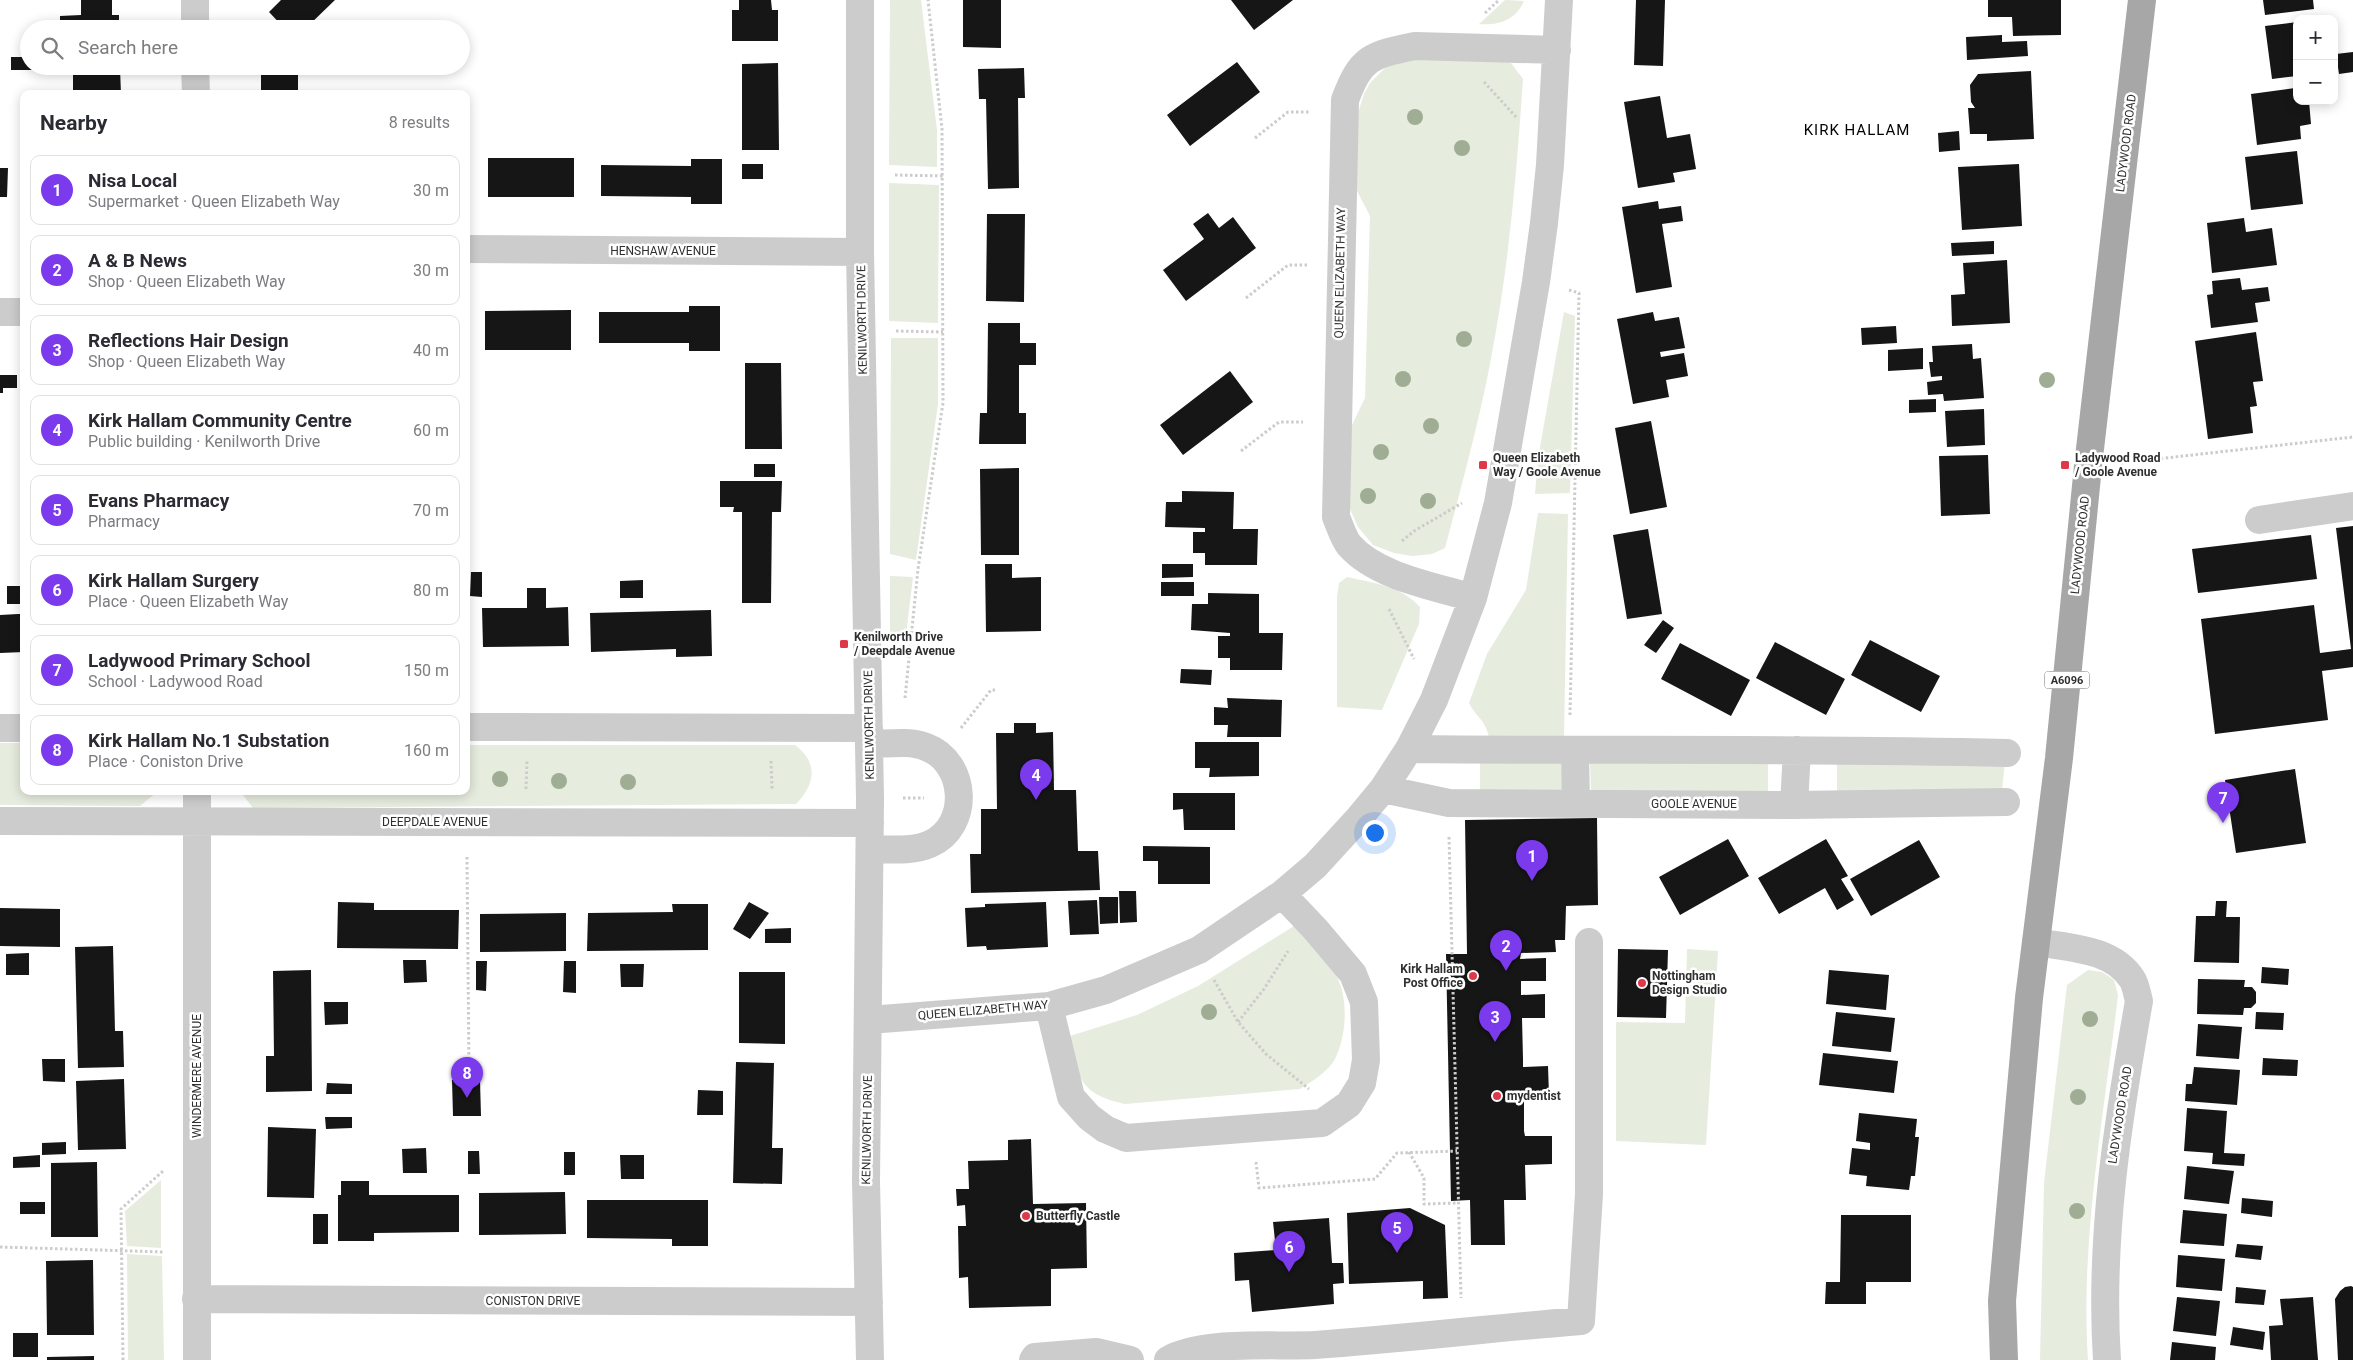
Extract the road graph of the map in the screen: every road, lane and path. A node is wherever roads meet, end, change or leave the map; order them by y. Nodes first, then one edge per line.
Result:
1 (195, 0) edge
2 (860, 0) edge
3 (928, 0) edge
4 (1559, 0) edge
5 (2142, 0) edge
6 (195, 20) edge
7 (1557, 50) junction
8 (195, 75) edge
9 (196, 90) edge
10 (1343, 112) junction
11 (1255, 138) dead end
12 (896, 175) dead end
13 (944, 176) junction
14 (470, 249) edge
15 (860, 252) junction
16 (1340, 265) junction
17 (1536, 282) junction
18 (1246, 298) dead end
19 (0, 312) edge
20 (20, 312) edge
21 (899, 331) dead end
22 (943, 332) junction
23 (1338, 422) junction
24 (2353, 437) edge
25 (1241, 451) dead end
26 (2088, 466) junction
27 (2353, 506) edge
28 (2258, 520) dead end
29 (1473, 598) junction
30 (997, 690) dead end
31 (470, 727) edge
32 (528, 727) junction
33 (0, 728) edge
34 (20, 728) edge
35 (771, 728) junction
36 (869, 736) junction
37 (902, 744) junction
38 (1409, 749) junction
39 (1797, 750) junction
40 (1572, 751) junction
41 (2007, 753) dead end
42 (942, 756) junction
43 (1383, 789) junction
44 (197, 795) edge
45 (2006, 802) dead end
46 (1449, 803) junction
47 (1576, 803) junction
48 (1794, 805) junction
49 (0, 821) edge
50 (197, 821) junction
51 (467, 822) junction
52 (525, 822) junction
53 (772, 823) junction
54 (870, 836) junction
55 (1282, 894) junction
56 (1304, 918) junction
57 (1589, 942) dead end
58 (2036, 942) junction
59 (1199, 950) junction
60 (1049, 1006) junction
61 (869, 1020) junction
62 (1238, 1022) junction
63 (469, 1071) dead end
64 (1338, 1112) junction
65 (1252, 1129) junction
66 (1457, 1151) junction
67 (1409, 1152) junction
68 (196, 1169) junction
69 (1458, 1203) junction
70 (0, 1247) edge
71 (122, 1250) junction
72 (197, 1253) junction
73 (1461, 1295) dead end
74 (196, 1299) junction
75 (869, 1302) junction
76 (123, 1360) edge
77 (197, 1360) edge
78 (870, 1360) edge
79 (1033, 1360) edge
80 (1130, 1360) edge
81 (1168, 1360) edge
82 (2004, 1360) edge
83 (2107, 1360) edge

1 - 6 street
2 - 15 street, KENILWORTH DRIVE
3 - 13 path
4 - 7 street, QUEEN ELIZABETH WAY
5 - 26 main road, LADYWOOD ROAD / A6096
7 - 10 street, QUEEN ELIZABETH WAY
7 - 17 street, QUEEN ELIZABETH WAY
8 - 9 street
10 - 11 path
10 - 16 street, QUEEN ELIZABETH WAY
12 - 13 path
13 - 22 path
14 - 15 street, HENSHAW AVENUE
15 - 36 street, KENILWORTH DRIVE
16 - 18 path
16 - 23 street, QUEEN ELIZABETH WAY
17 - 29 street, QUEEN ELIZABETH WAY
17 - 40 path
19 - 20 street
21 - 22 path
22 - 37 path
23 - 25 path
23 - 29 street, QUEEN ELIZABETH WAY
24 - 26 path
26 - 58 main road, LADYWOOD ROAD / A6096
27 - 28 street
29 - 38 street, QUEEN ELIZABETH WAY
30 - 42 path
31 - 32 street
32 - 35 street
32 - 52 path
33 - 34 street
35 - 36 street
35 - 53 path
36 - 37 street
36 - 54 street, KENILWORTH DRIVE
37 - 42 street
38 - 40 street
38 - 43 street, QUEEN ELIZABETH WAY
39 - 40 street
39 - 41 street
39 - 48 street
40 - 47 street
42 - 54 street, DEEPDALE AVENUE
43 - 46 street, GOOLE AVENUE
43 - 55 street, QUEEN ELIZABETH WAY
44 - 50 street, WINDERMERE AVENUE
45 - 48 street, GOOLE AVENUE
46 - 47 street, GOOLE AVENUE
46 - 66 path
47 - 48 street, GOOLE AVENUE
49 - 50 street, DEEPDALE AVENUE
50 - 51 street, DEEPDALE AVENUE
50 - 68 street, WINDERMERE AVENUE
51 - 52 street, DEEPDALE AVENUE
51 - 63 path
52 - 53 street, DEEPDALE AVENUE
53 - 54 street, DEEPDALE AVENUE
54 - 61 street, KENILWORTH DRIVE
55 - 56 street
55 - 59 street, QUEEN ELIZABETH WAY
56 - 62 path
56 - 64 street
57 - 81 street
58 - 82 main road, LADYWOOD ROAD / A6096
58 - 83 street, LADYWOOD ROAD
59 - 60 street, QUEEN ELIZABETH WAY
59 - 62 path
60 - 61 street, QUEEN ELIZABETH WAY
60 - 65 street
61 - 75 street, KENILWORTH DRIVE
62 - 64 path
64 - 65 street
65 - 67 path
66 - 67 path
66 - 69 path
67 - 69 path
68 - 71 path
68 - 72 street, WINDERMERE AVENUE
69 - 73 path
70 - 71 path
71 - 72 path
71 - 76 path
72 - 74 street, WINDERMERE AVENUE
74 - 75 street, CONISTON DRIVE
74 - 77 street, WINDERMERE AVENUE
75 - 78 street, KENILWORTH DRIVE
79 - 80 street

